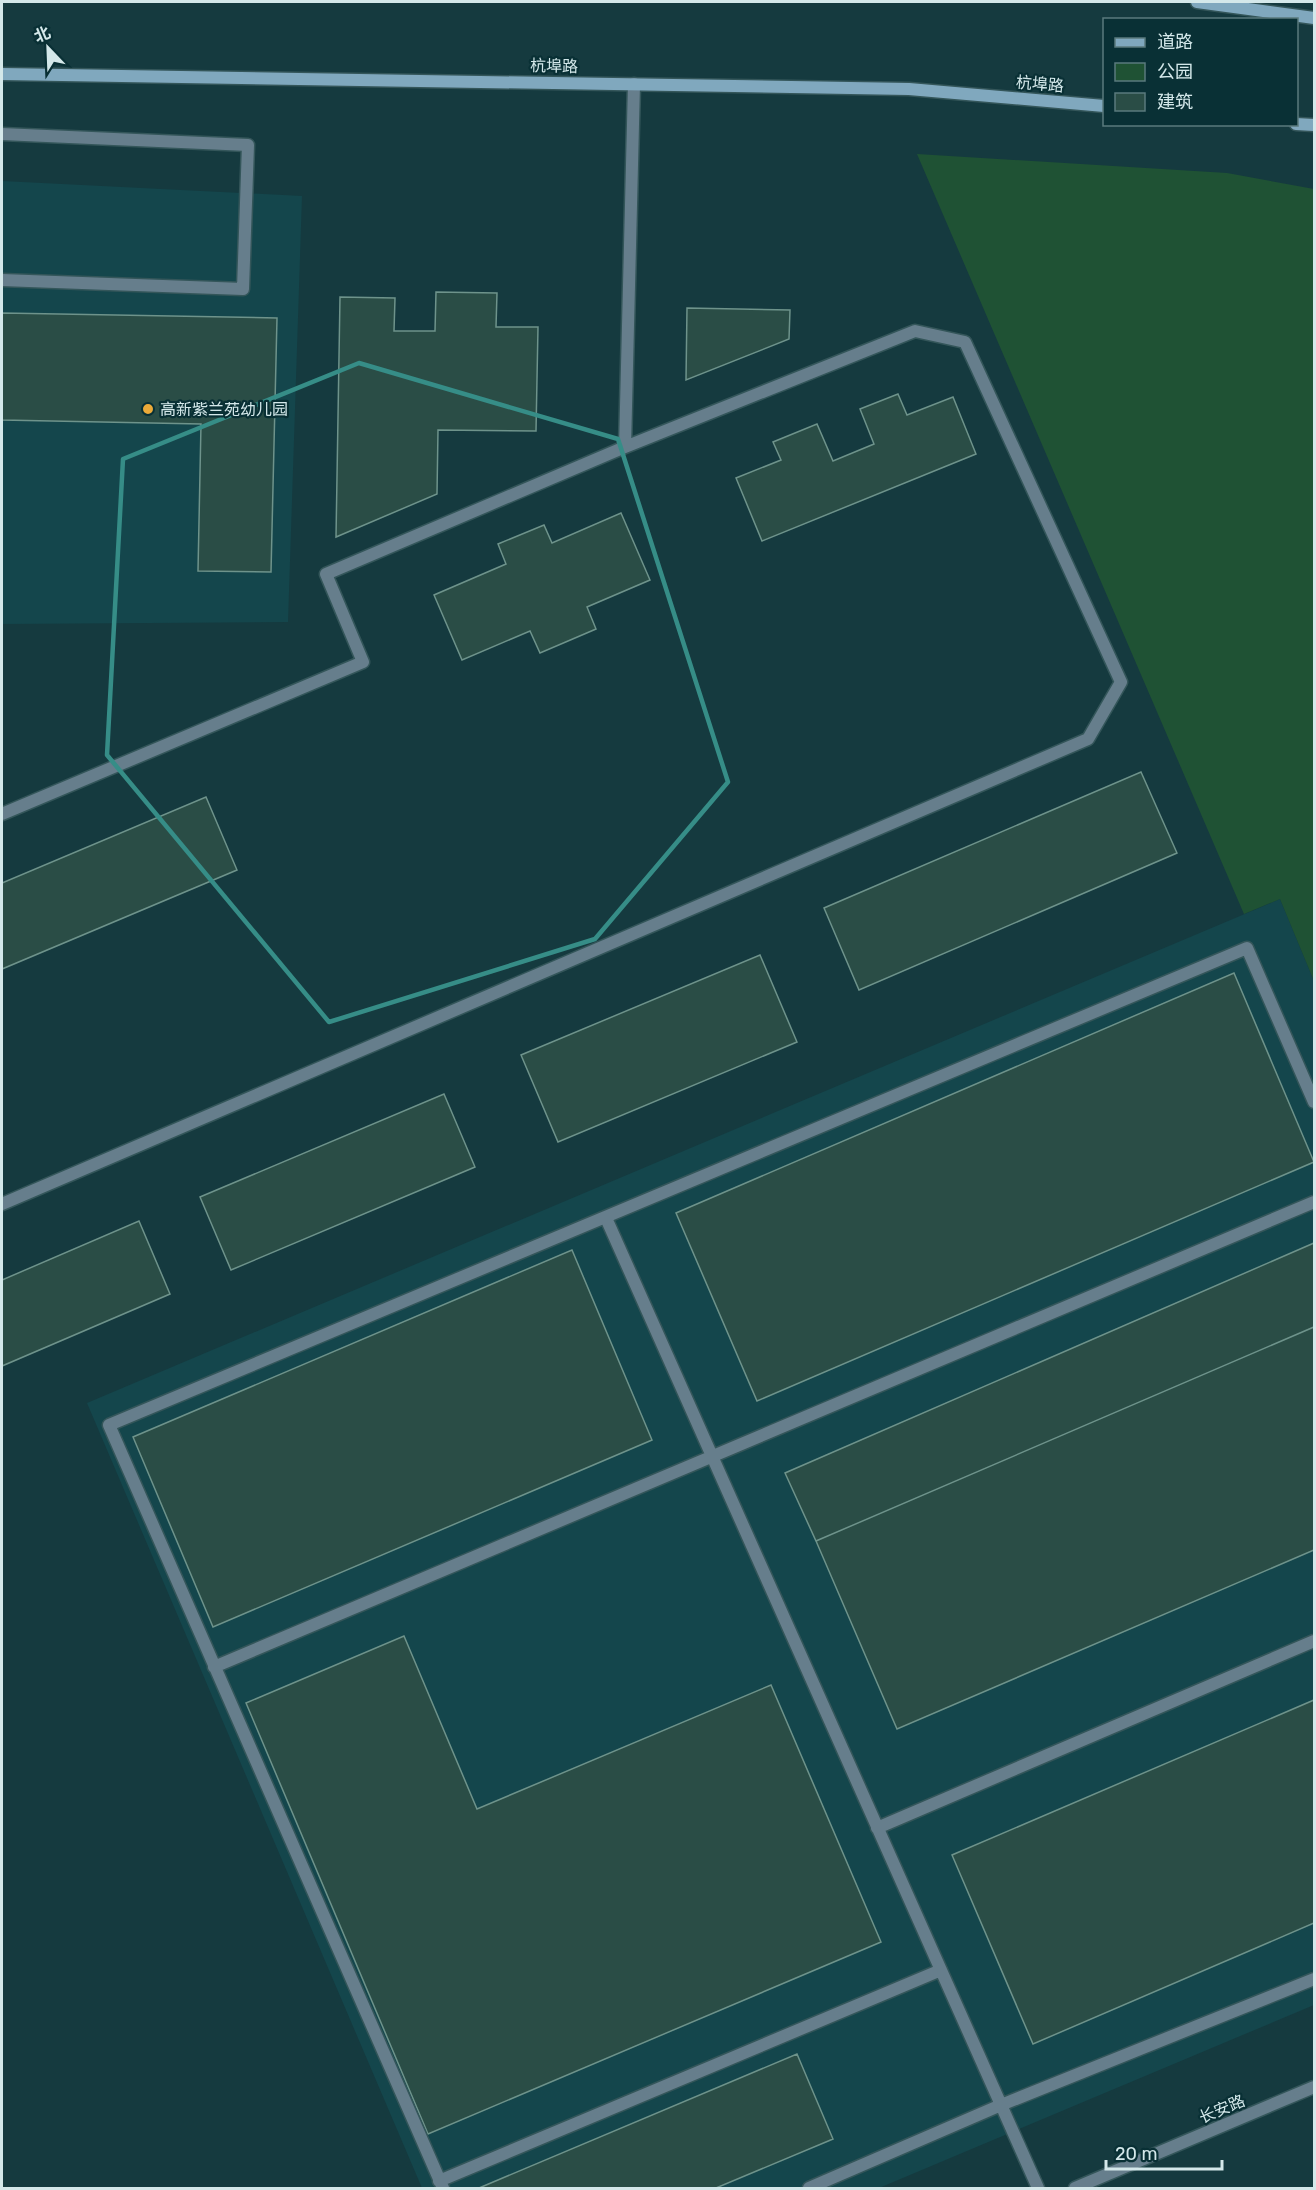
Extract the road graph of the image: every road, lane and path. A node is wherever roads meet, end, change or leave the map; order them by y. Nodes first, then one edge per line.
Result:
1 (1197, 2) edge
2 (1314, 18) edge
3 (2, 74) edge
4 (634, 84) junction
5 (1103, 106) edge
6 (1298, 124) edge
7 (1314, 125) edge
8 (2, 134) edge
9 (2, 280) edge
10 (625, 447) junction
11 (2, 814) edge
12 (1314, 1102) edge
13 (1314, 1202) edge
14 (2, 1204) edge
15 (606, 1218) junction
16 (712, 1457) junction
17 (1314, 1641) edge
18 (214, 1667) junction
19 (877, 1828) junction
20 (940, 1970) junction
21 (1314, 1979) edge
22 (1314, 2087) edge
23 (1001, 2105) junction
24 (441, 2185) edge
25 (809, 2188) edge
26 (1038, 2188) edge
27 (1075, 2188) edge

1 - 2 main road
3 - 4 main road, 杭埠路
4 - 5 main road, 杭埠路
4 - 10 street
6 - 7 main road
8 - 9 street
10 - 11 street
10 - 14 street
12 - 15 street
13 - 16 street
15 - 16 street
15 - 18 street
16 - 18 street
16 - 19 street
17 - 19 street
18 - 24 street
19 - 20 street
20 - 23 street
20 - 24 street
21 - 23 street
22 - 27 street, 长安路
23 - 25 street
23 - 26 street

